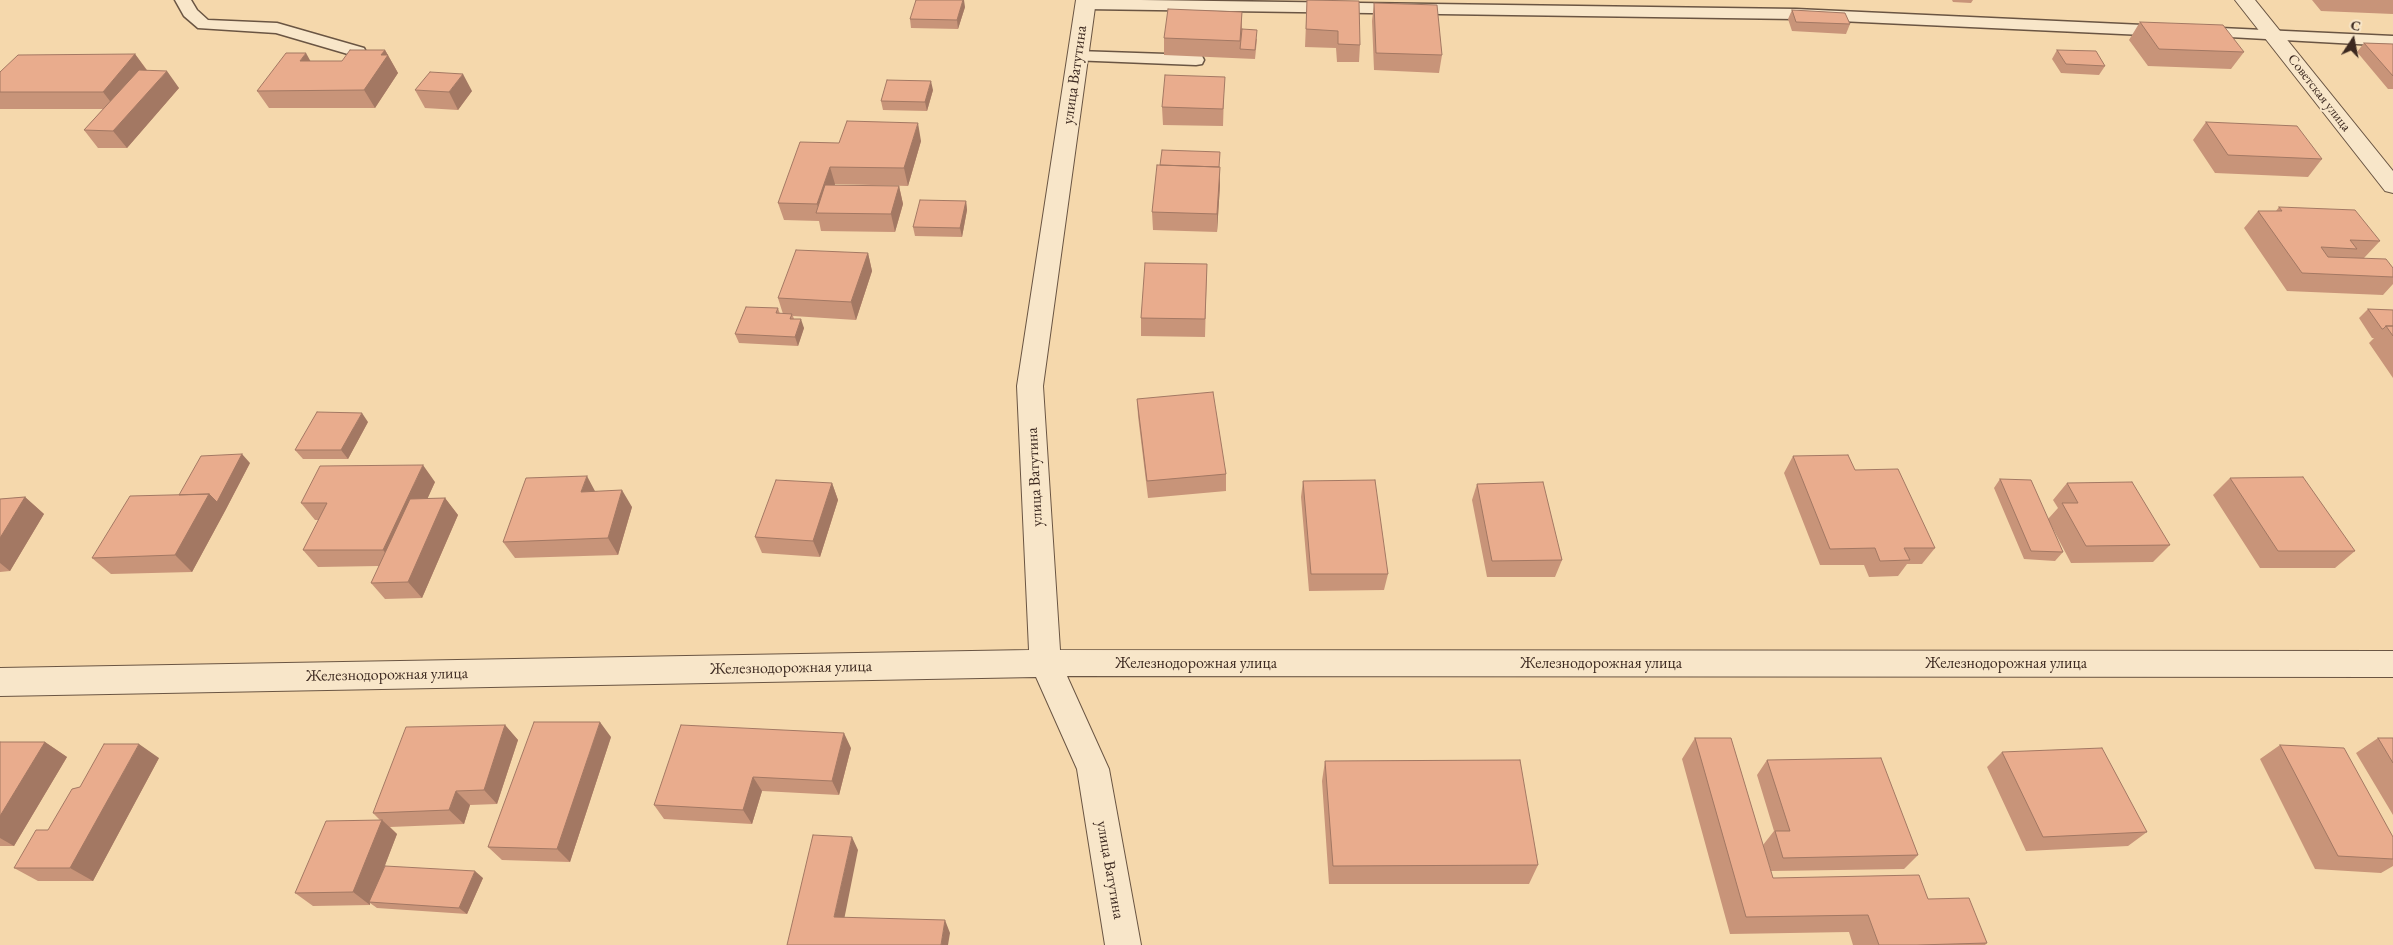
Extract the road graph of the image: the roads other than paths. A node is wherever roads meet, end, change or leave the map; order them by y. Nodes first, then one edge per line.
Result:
1 (183, 0) edge
2 (2246, 0) edge
3 (1086, 2) edge
4 (2274, 36) junction
5 (2393, 41) edge
6 (358, 52) edge
7 (1078, 56) junction
8 (1196, 60) edge
9 (2393, 186) edge
10 (1045, 664) junction
11 (2393, 664) edge
12 (0, 682) edge
13 (1123, 945) edge

1 - 6 lane
2 - 4 street, Советская улица
3 - 4 lane
3 - 7 street, улица Ватутина
4 - 5 lane
4 - 9 street, Советская улица
7 - 8 lane
7 - 10 street, улица Ватутина
10 - 11 street, Железнодорожная улица
10 - 12 street, Железнодорожная улица
10 - 13 street, улица Ватутина

